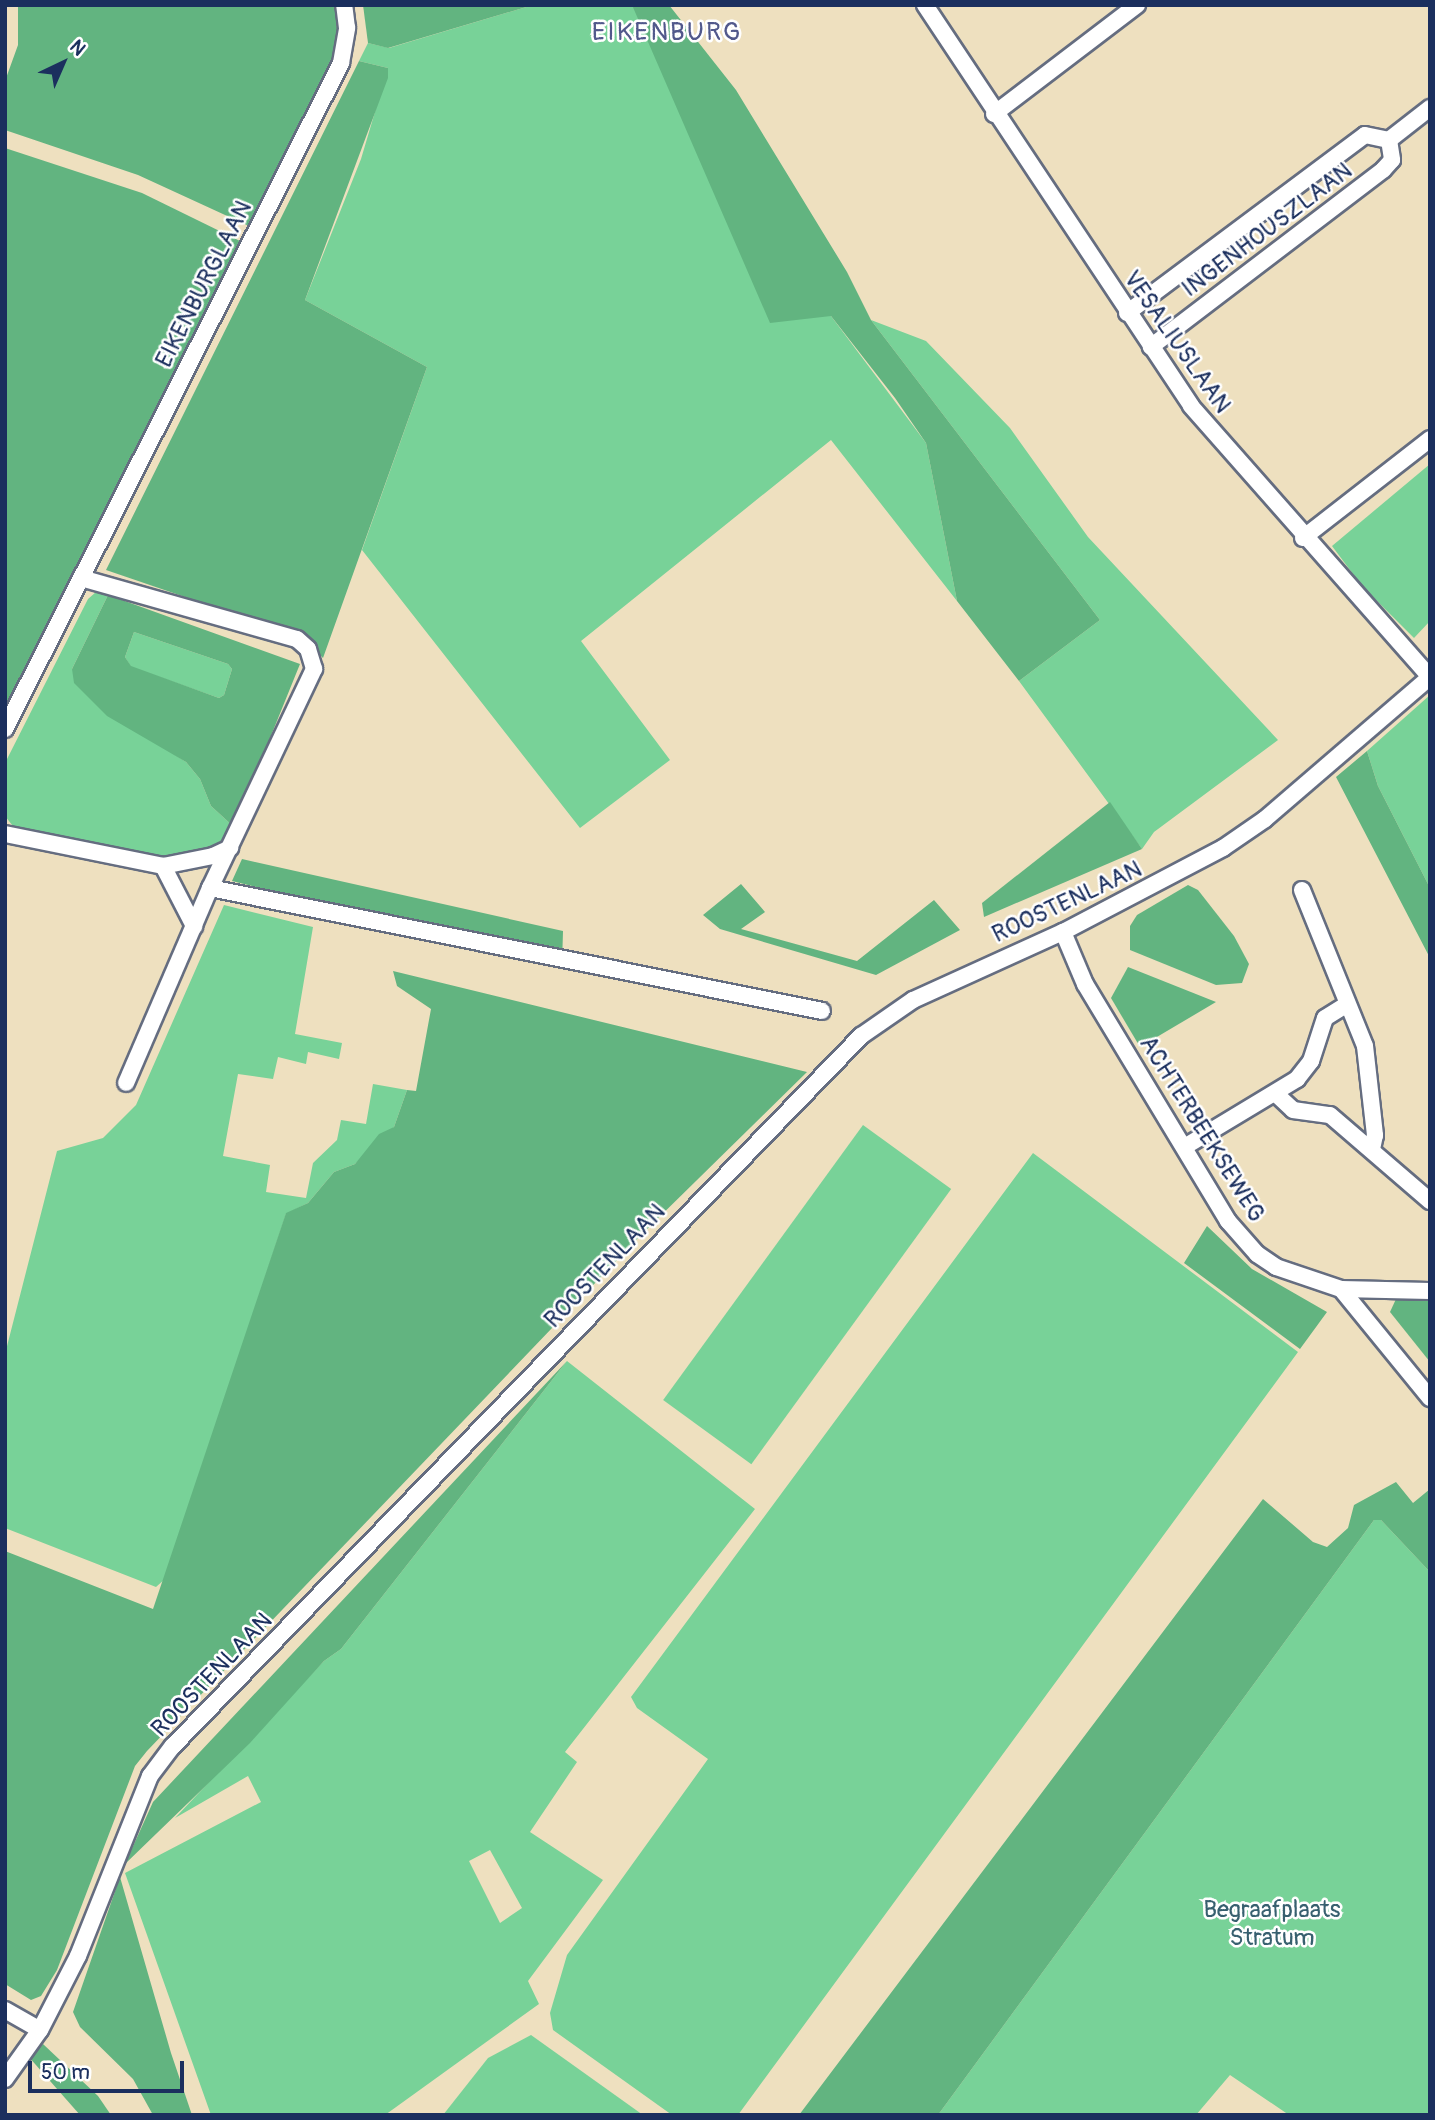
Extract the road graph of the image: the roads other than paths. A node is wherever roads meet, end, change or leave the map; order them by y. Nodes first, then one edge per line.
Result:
1 (344, 5) edge
2 (925, 5) edge
3 (1137, 5) edge
4 (1430, 108) edge
5 (994, 114) junction
6 (1389, 139) junction
7 (1127, 313) junction
8 (1151, 347) junction
9 (1430, 439) edge
10 (1303, 538) junction
11 (81, 578) junction
12 (1430, 677) edge
13 (5, 729) edge
14 (5, 834) edge
15 (230, 848) junction
16 (163, 866) junction
17 (210, 888) junction
18 (1302, 891) dead end
19 (194, 926) junction
20 (1063, 932) junction
21 (1348, 1004) junction
22 (822, 1011) dead end
23 (126, 1083) dead end
24 (1276, 1094) junction
25 (1186, 1146) junction
26 (1371, 1149) junction
27 (1430, 1201) edge
28 (1340, 1289) junction
29 (1430, 1291) edge
30 (1430, 1398) edge
31 (5, 2010) edge
32 (40, 2030) junction
33 (5, 2079) edge

1 - 11 street, EIKENBURGLAAN
2 - 5 street, VESALIUSLAAN
3 - 5 street
4 - 6 street
5 - 7 street, VESALIUSLAAN
6 - 7 street, INGENHOUSZLAAN
6 - 8 street, INGENHOUSZLAAN
7 - 8 street, VESALIUSLAAN
8 - 10 street, VESALIUSLAAN
9 - 10 street
10 - 12 street, VESALIUSLAAN
11 - 13 street, EIKENBURGLAAN
11 - 15 street
12 - 20 street, ROOSTENLAAN
14 - 16 street
15 - 16 street
15 - 17 street
16 - 19 street
17 - 19 street
17 - 22 street
18 - 21 street
19 - 23 street
20 - 25 street, ACHTERBEEKSEWEG
20 - 32 street, ROOSTENLAAN
21 - 24 street
21 - 26 street
24 - 25 street
24 - 26 street
25 - 28 street, ACHTERBEEKSEWEG
26 - 27 street
28 - 29 street, ACHTERBEEKSEWEG
28 - 30 street
31 - 32 street
32 - 33 street, ROOSTENLAAN

